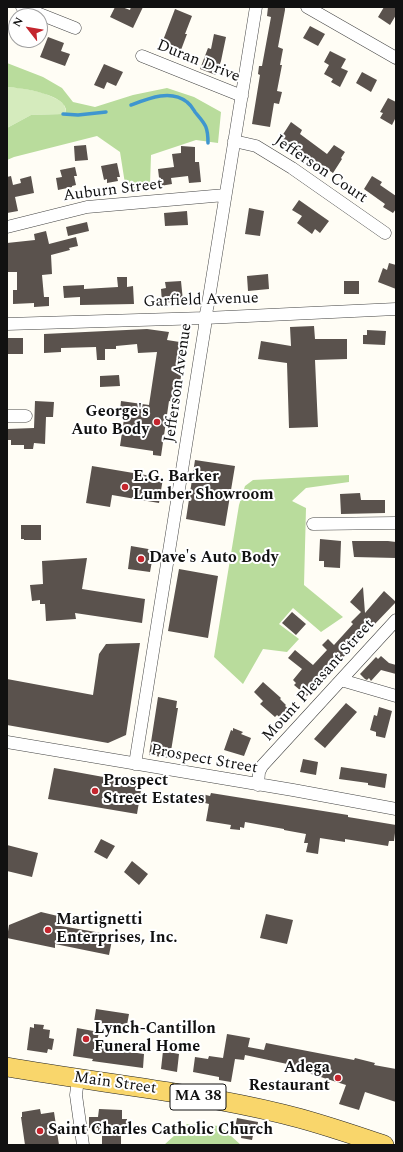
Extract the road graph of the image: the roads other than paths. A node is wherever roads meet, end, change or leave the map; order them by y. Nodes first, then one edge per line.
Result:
1 (22, 7) edge
2 (256, 7) edge
3 (307, 7) edge
4 (76, 28) dead end
5 (142, 56) dead end
6 (396, 58) edge
7 (242, 96) junction
8 (234, 141) junction
9 (225, 195) junction
10 (7, 227) edge
11 (385, 233) dead end
12 (396, 309) edge
13 (205, 318) junction
14 (7, 324) edge
15 (7, 416) edge
16 (26, 416) dead end
17 (396, 523) edge
18 (313, 524) dead end
19 (396, 620) edge
20 (341, 680) junction
21 (396, 696) edge
22 (7, 742) edge
23 (135, 764) junction
24 (258, 785) junction
25 (396, 809) edge
26 (7, 1068) edge
27 (78, 1079) junction
28 (83, 1145) edge
29 (384, 1145) edge

1 - 4 street
2 - 7 street, Jefferson Avenue
3 - 6 street
5 - 7 street, Duran Drive
7 - 8 street, Jefferson Avenue
8 - 9 street, Jefferson Avenue
8 - 11 street, Jefferson Court
9 - 10 street, Auburn Street
9 - 13 street, Jefferson Avenue
12 - 13 street, Garfield Avenue
13 - 14 street, Garfield Avenue
13 - 23 street, Jefferson Avenue
15 - 16 street
17 - 18 street
19 - 20 street, Mount Pleasant Street
20 - 21 street
20 - 24 street, Mount Pleasant Street
22 - 23 street, Prospect Street
23 - 24 street, Prospect Street
24 - 25 street, Prospect Street
26 - 27 main road, Main Street / MA 38
27 - 28 street
27 - 29 main road, Main Street / MA 38

